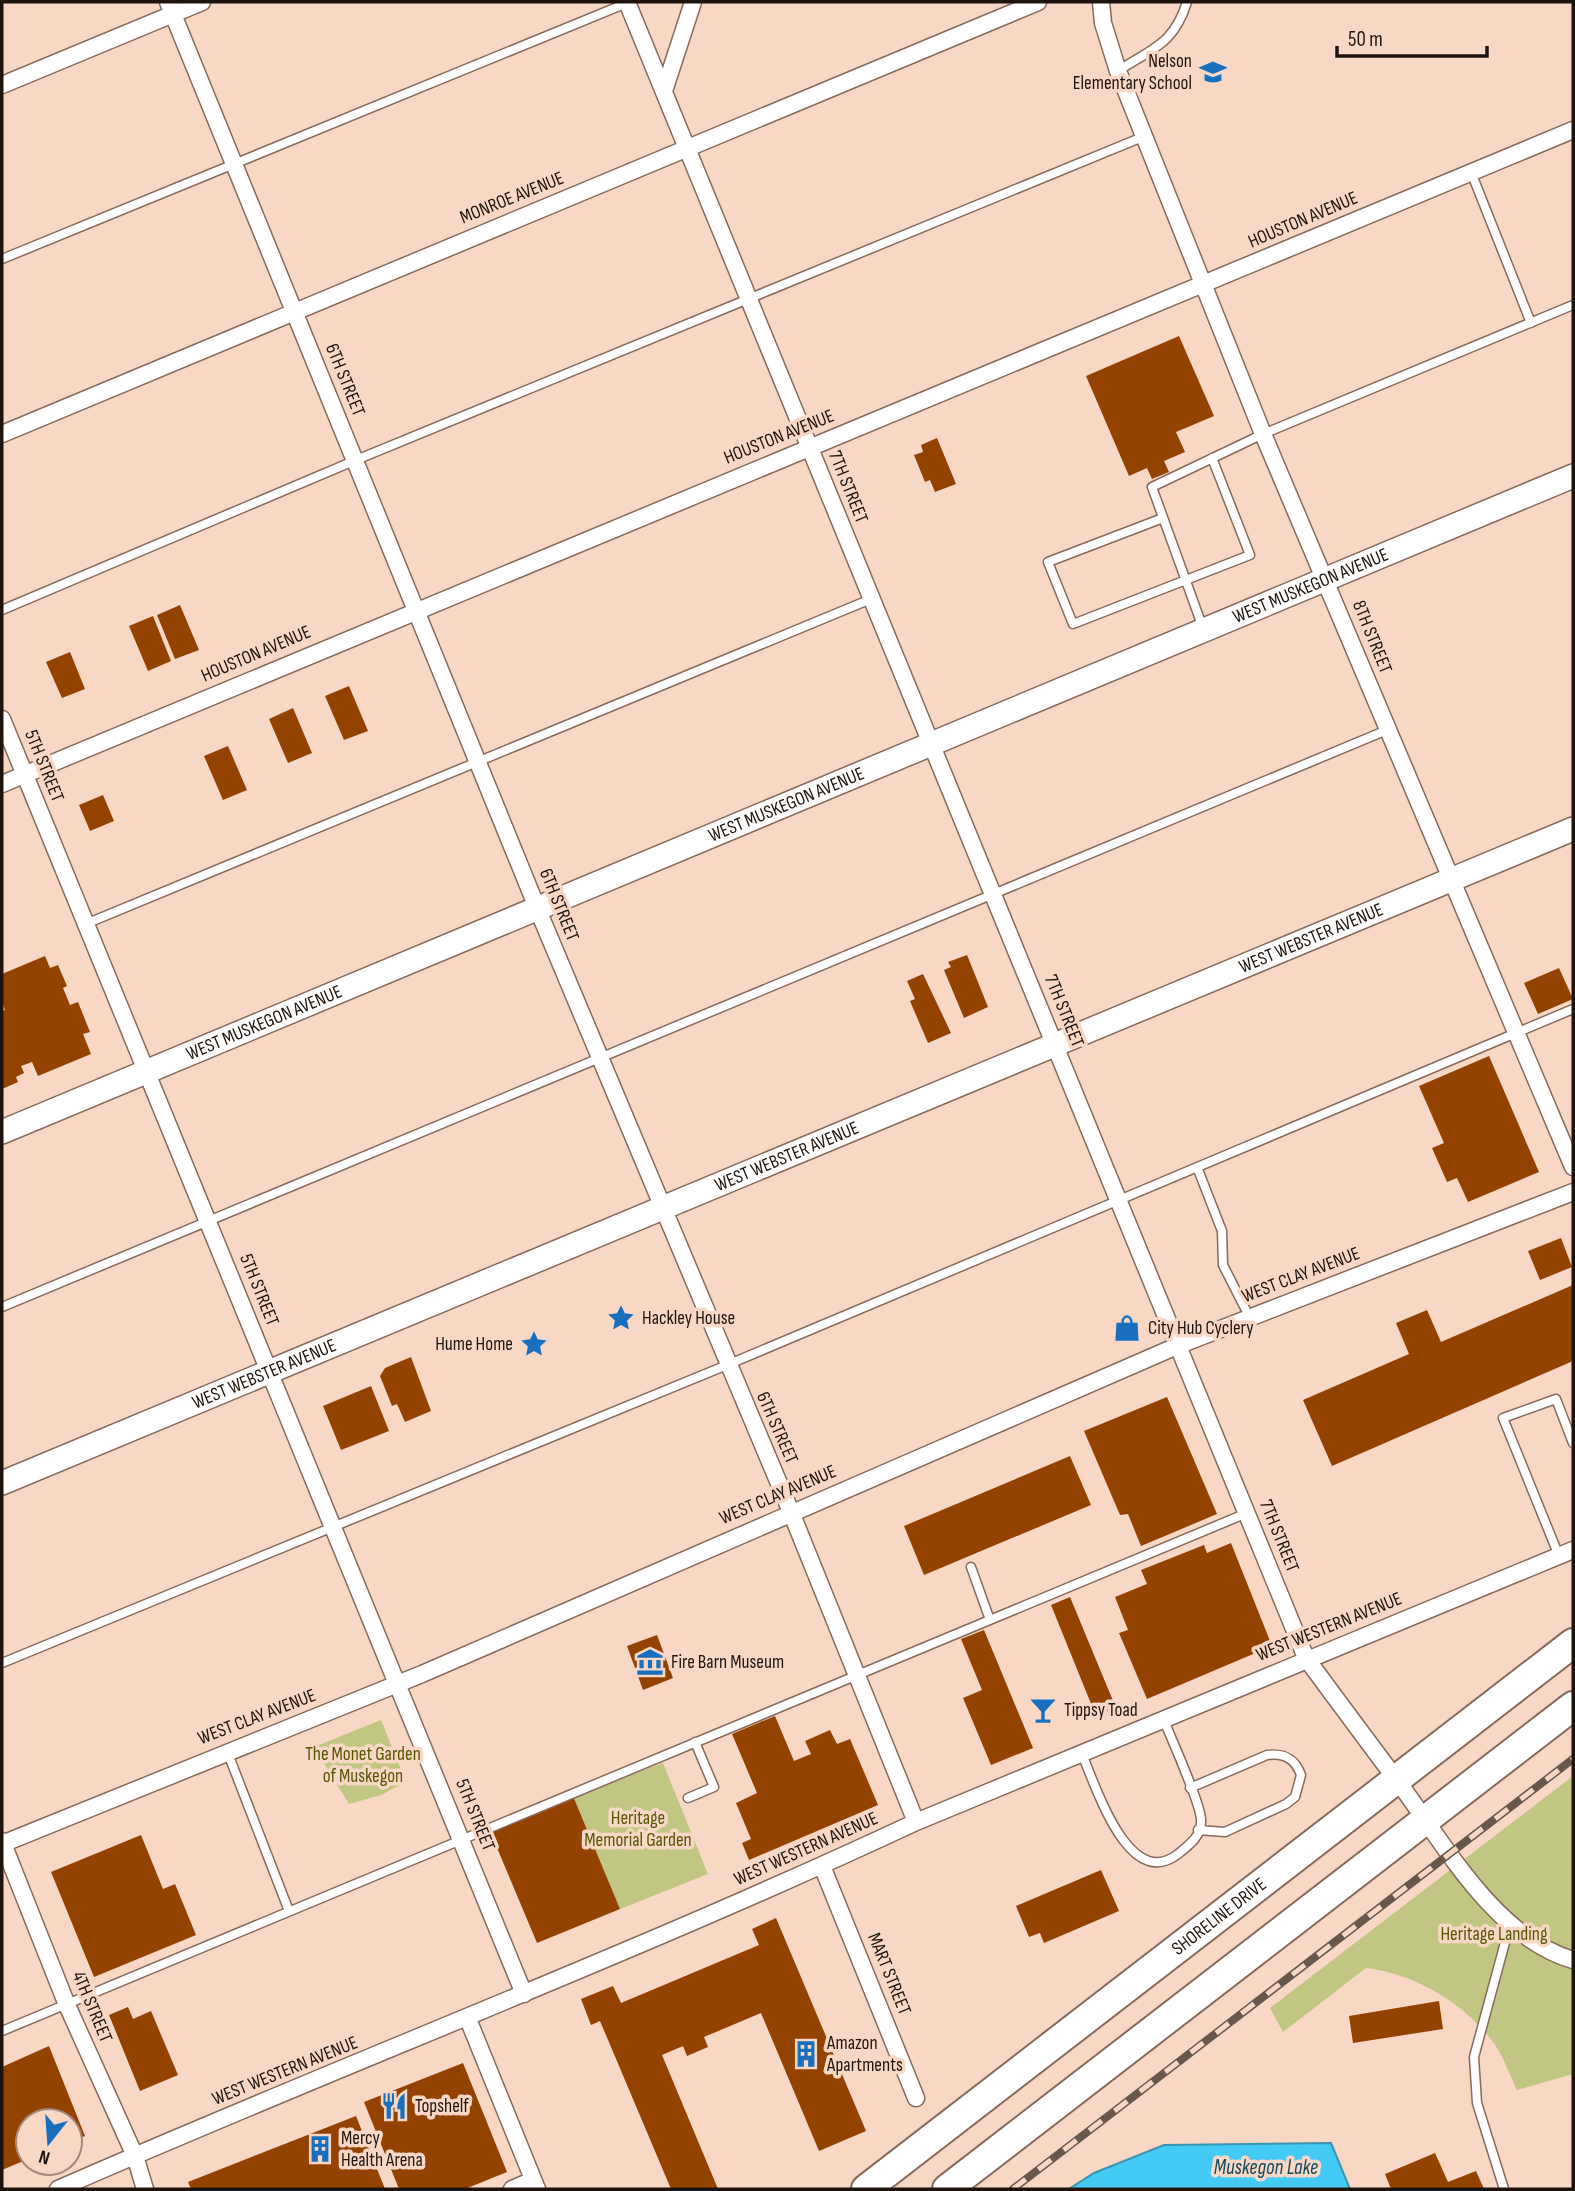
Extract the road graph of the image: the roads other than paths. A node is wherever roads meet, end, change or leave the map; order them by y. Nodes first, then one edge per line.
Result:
1 (202, 2) edge
2 (627, 2) edge
3 (693, 2) edge
4 (1038, 2) edge
5 (1101, 2) edge
6 (1187, 2) edge
7 (170, 8) edge
8 (1118, 71) junction
9 (2, 85) edge
10 (664, 91) junction
11 (1573, 130) edge
12 (1145, 136) junction
13 (688, 148) junction
14 (234, 163) junction
15 (1471, 172) junction
16 (2, 259) edge
17 (1204, 284) junction
18 (749, 300) junction
19 (1573, 306) edge
20 (295, 311) junction
21 (1531, 323) junction
22 (2, 434) edge
23 (1263, 434) junction
24 (809, 448) junction
25 (1212, 458) junction
26 (356, 460) junction
27 (1573, 476) edge
28 (1163, 517) junction
29 (1186, 580) junction
30 (1327, 582) junction
31 (870, 598) junction
32 (417, 609) junction
33 (2, 610) edge
34 (1205, 632) junction
35 (2, 719) edge
36 (1387, 730) junction
37 (932, 744) junction
38 (479, 762) junction
39 (24, 775) junction
40 (2, 784) edge
41 (1573, 829) edge
42 (1450, 881) junction
43 (994, 894) junction
44 (538, 910) junction
45 (88, 923) junction
46 (1573, 1009) edge
47 (1516, 1034) junction
48 (1056, 1044) junction
49 (600, 1057) junction
50 (146, 1072) junction
51 (2, 1132) edge
52 (1197, 1167) junction
53 (1573, 1167) edge
54 (1573, 1192) edge
55 (1119, 1199) junction
56 (662, 1208) junction
57 (208, 1222) junction
58 (2, 1307) edge
59 (1250, 1318) junction
60 (1177, 1346) junction
61 (727, 1365) junction
62 (269, 1371) junction
63 (1573, 1443) edge
64 (2, 1483) edge
65 (791, 1512) junction
66 (1247, 1513) junction
67 (332, 1528) junction
68 (1566, 1553) edge
69 (971, 1567) dead end
70 (990, 1620) junction
71 (1573, 1643) edge
72 (1306, 1658) junction
73 (2, 1663) edge
74 (857, 1675) junction
75 (398, 1685) junction
76 (1573, 1706) edge
77 (1163, 1718) junction
78 (695, 1742) junction
79 (227, 1751) junction
80 (1081, 1752) junction
81 (1397, 1781) junction
82 (1190, 1788) junction
83 (688, 1798) dead end
84 (1426, 1820) junction
85 (916, 1822) junction
86 (1198, 1830) junction
87 (462, 1839) junction
88 (2, 1843) edge
89 (822, 1866) junction
90 (289, 1911) junction
91 (1510, 1924) junction
92 (1573, 1960) edge
93 (524, 1994) junction
94 (67, 2005) junction
95 (468, 2019) junction
96 (2, 2031) edge
97 (916, 2098) dead end
98 (135, 2156) junction
99 (535, 2185) edge
100 (58, 2189) edge
101 (145, 2189) edge
102 (512, 2189) edge
103 (866, 2189) edge
104 (947, 2189) edge
105 (1504, 2189) edge

1 - 7 street
2 - 10 street, 7TH STREET
2 - 14 lane
3 - 10 street
4 - 13 street, MONROE AVENUE
5 - 8 street, 8TH STREET
6 - 8 lane
7 - 9 street
7 - 14 street, 6TH STREET
8 - 12 street, 8TH STREET
10 - 13 street, 7TH STREET
11 - 15 street, HOUSTON AVENUE
12 - 17 street, 8TH STREET
12 - 18 lane
13 - 18 street, 7TH STREET
13 - 20 street, MONROE AVENUE
14 - 16 lane
14 - 20 street, 6TH STREET
15 - 17 street, HOUSTON AVENUE
15 - 21 lane
17 - 23 street, 8TH STREET
17 - 24 street, HOUSTON AVENUE
18 - 24 street, 7TH STREET
18 - 26 lane
19 - 21 lane
20 - 22 street, MONROE AVENUE
20 - 26 street, 6TH STREET
21 - 23 lane
23 - 25 lane
23 - 30 street, 8TH STREET
24 - 31 street, 7TH STREET
24 - 32 street, HOUSTON AVENUE
25 - 28 lane
25 - 29 lane
26 - 32 street, 6TH STREET
26 - 33 lane
27 - 30 main road, WEST MUSKEGON AVENUE
28 - 29 lane
28 - 29 lane
29 - 34 lane
30 - 34 main road, WEST MUSKEGON AVENUE
30 - 36 street, 8TH STREET
31 - 37 street, 7TH STREET
31 - 38 lane
32 - 38 street, 6TH STREET
32 - 39 street, HOUSTON AVENUE
34 - 37 main road, WEST MUSKEGON AVENUE
35 - 39 street, 5TH STREET
36 - 42 street, 8TH STREET
36 - 43 lane
37 - 43 street, 7TH STREET
37 - 44 main road, WEST MUSKEGON AVENUE
38 - 44 street, 6TH STREET
38 - 45 lane
39 - 40 street, HOUSTON AVENUE
39 - 45 street, 5TH STREET
41 - 42 main road, WEST WEBSTER AVENUE
42 - 47 street, 8TH STREET
42 - 48 main road, WEST WEBSTER AVENUE
43 - 48 street, 7TH STREET
43 - 49 lane
44 - 49 street, 6TH STREET
44 - 50 main road, WEST MUSKEGON AVENUE
45 - 50 street, 5TH STREET
46 - 47 lane
47 - 52 lane
47 - 53 street, 8TH STREET
48 - 55 street, 7TH STREET
48 - 56 main road, WEST WEBSTER AVENUE
49 - 56 street, 6TH STREET
49 - 57 lane
50 - 51 main road, WEST MUSKEGON AVENUE
50 - 57 street, 5TH STREET
52 - 55 lane
52 - 59 lane
54 - 59 street, WEST CLAY AVENUE
55 - 60 street, 7TH STREET
55 - 61 lane
56 - 61 street, 6TH STREET
56 - 62 main road, WEST WEBSTER AVENUE
57 - 58 lane
57 - 62 street, 5TH STREET
59 - 60 street, WEST CLAY AVENUE
60 - 65 street, WEST CLAY AVENUE
60 - 66 street, 7TH STREET
61 - 65 street, 6TH STREET
61 - 67 lane
62 - 64 main road, WEST WEBSTER AVENUE
62 - 67 street, 5TH STREET
63 - 68 lane
65 - 74 street, 6TH STREET
65 - 75 street, WEST CLAY AVENUE
66 - 70 lane
66 - 72 street, 7TH STREET
67 - 73 lane
67 - 75 street, 5TH STREET
68 - 72 street, WEST WESTERN AVENUE
69 - 70 lane
70 - 74 lane
71 - 81 highway, SHORELINE DRIVE
72 - 77 street, WEST WESTERN AVENUE
72 - 81 street, 7TH STREET
74 - 78 lane
74 - 85 street, 6TH STREET
75 - 79 street, WEST CLAY AVENUE
75 - 87 street, 5TH STREET
76 - 84 highway
77 - 80 street, WEST WESTERN AVENUE
77 - 82 lane
78 - 83 lane
78 - 87 lane
79 - 88 street, WEST CLAY AVENUE
79 - 90 lane
80 - 85 street, WEST WESTERN AVENUE
80 - 86 lane
81 - 84 street, 7TH STREET
81 - 103 highway, SHORELINE DRIVE
82 - 86 lane
82 - 86 lane
84 - 91 street, 7TH STREET
84 - 104 highway
85 - 89 street, WEST WESTERN AVENUE
87 - 90 lane
87 - 93 street, 5TH STREET
88 - 94 street, 4TH STREET
89 - 93 street, WEST WESTERN AVENUE
89 - 97 street, MART STREET
90 - 94 lane
91 - 92 street, 7TH STREET
91 - 105 lane
93 - 95 street, WEST WESTERN AVENUE
94 - 96 lane
94 - 98 street, 4TH STREET
95 - 98 street, WEST WESTERN AVENUE
95 - 99 street
98 - 100 street, WEST WESTERN AVENUE
98 - 101 street, 4TH STREET
99 - 102 street

